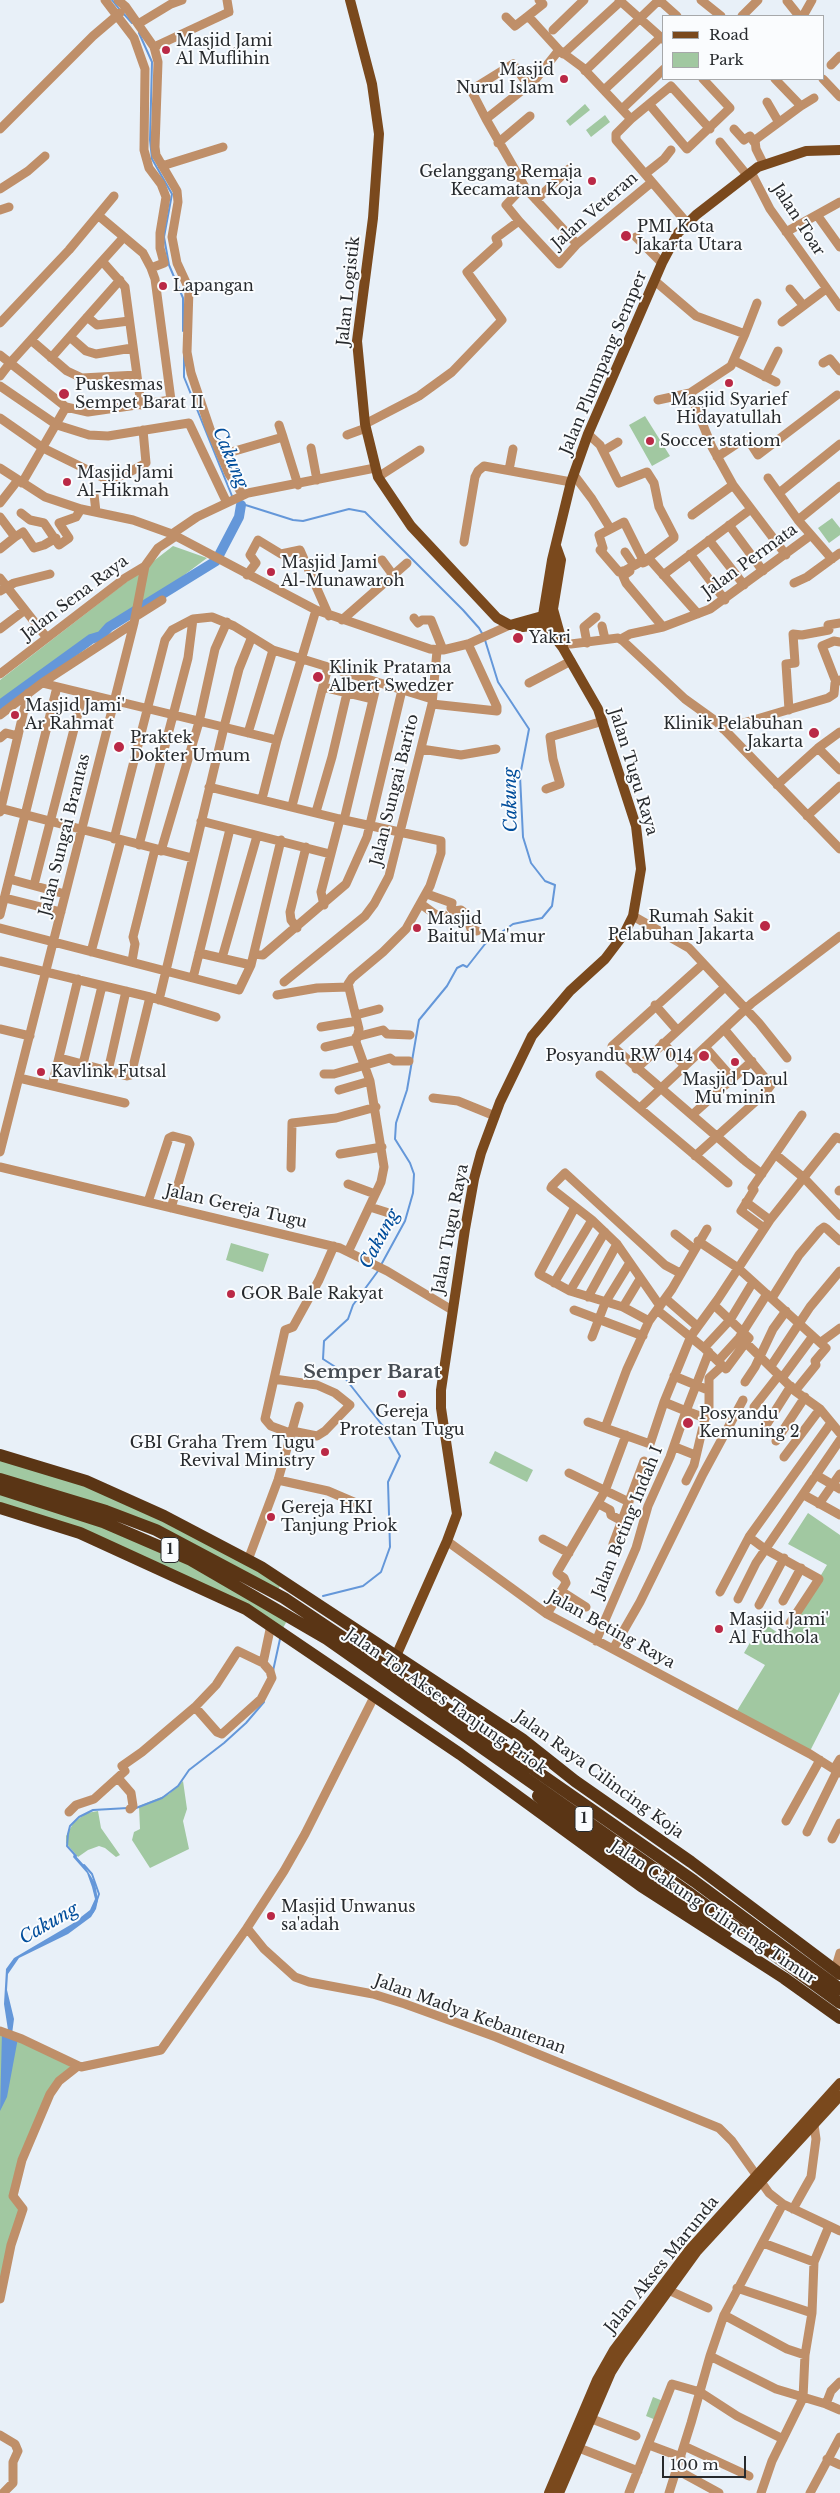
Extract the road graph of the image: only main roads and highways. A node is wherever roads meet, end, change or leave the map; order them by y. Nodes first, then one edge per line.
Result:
1 (350, 0) edge
2 (840, 150) edge
3 (549, 619) junction
4 (0, 1455) edge
5 (0, 1479) edge
6 (0, 1489) edge
7 (0, 1508) edge
8 (327, 1639) junction
9 (396, 1656) junction
10 (390, 1669) junction
11 (553, 1763) junction
12 (837, 1972) edge
13 (784, 1978) junction
14 (840, 1989) edge
15 (840, 2003) edge
16 (840, 2018) edge
17 (840, 2083) edge
18 (840, 2096) edge
19 (757, 2179) junction
20 (549, 2493) edge
21 (559, 2493) edge

1 - 3 main road, Jalan Logistik
2 - 3 main road, Jalan Plumpang Semper
3 - 9 main road, Jalan Tugu Raya
4 - 9 highway, Jalan Raya Cilincing Koja
5 - 10 highway, Jalan Tol Akses Tanjung Priok / 1
6 - 8 highway, Jalan Tol Akses Tanjung Priok / 1
7 - 13 highway, Jalan Cakung Cilincing Timur
8 - 13 highway
8 - 15 highway, Jalan Tol Akses Tanjung Priok / 1
9 - 11 highway, Jalan Raya Cilincing Koja
10 - 11 highway
10 - 14 highway, Jalan Tol Akses Tanjung Priok / 1
11 - 12 highway, Jalan Raya Cilincing Koja
13 - 16 highway, Jalan Cakung Cilincing Timur
17 - 19 main road, Jalan Akses Marunda
18 - 19 main road, Jalan Akses Marunda
19 - 20 main road, Jalan Akses Marunda
19 - 21 main road, Jalan Akses Marunda

